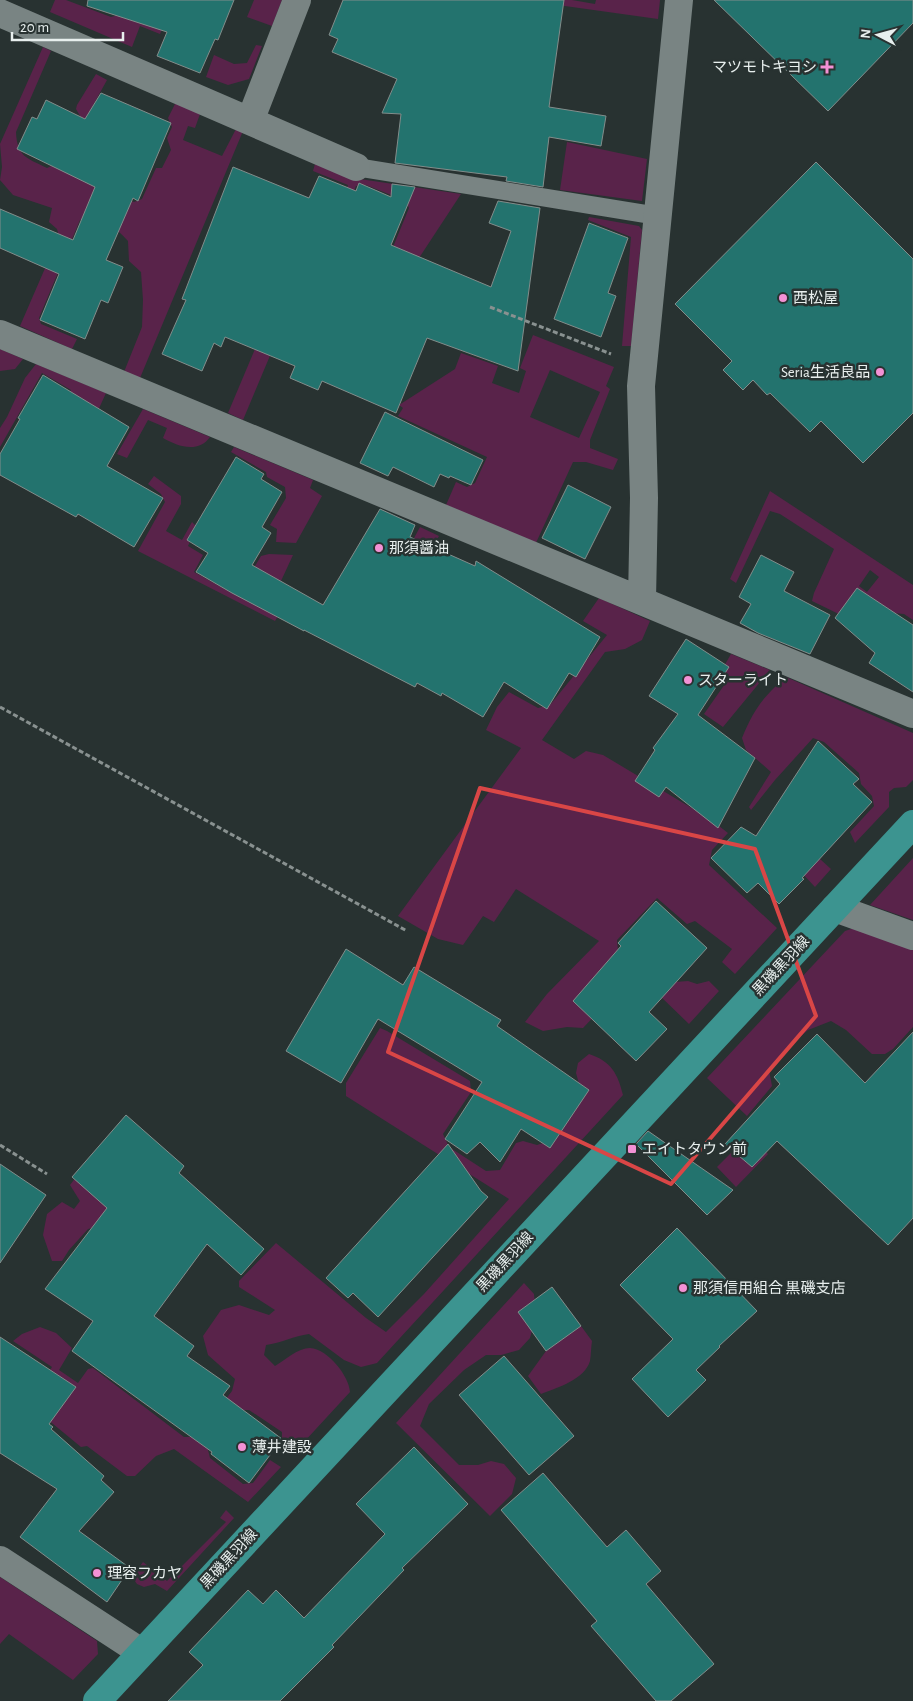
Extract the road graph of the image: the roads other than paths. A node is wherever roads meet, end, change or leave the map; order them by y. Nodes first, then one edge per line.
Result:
1 (297, 0) edge
2 (679, 0) edge
3 (0, 13) edge
4 (250, 121) junction
5 (356, 167) joint
6 (658, 216) junction
7 (0, 334) edge
8 (642, 600) junction
9 (913, 714) edge
10 (913, 824) edge
11 (835, 908) junction
12 (913, 936) edge
13 (0, 1560) edge
14 (141, 1652) junction
15 (97, 1701) edge

1 - 4 street
2 - 6 street
3 - 4 street
4 - 5 street
5 - 6 lane
6 - 8 street
7 - 8 street
8 - 9 street
10 - 11 main road, 黒磯黒羽線
11 - 12 street
11 - 14 main road, 黒磯黒羽線
13 - 14 street
14 - 15 main road, 黒磯黒羽線

